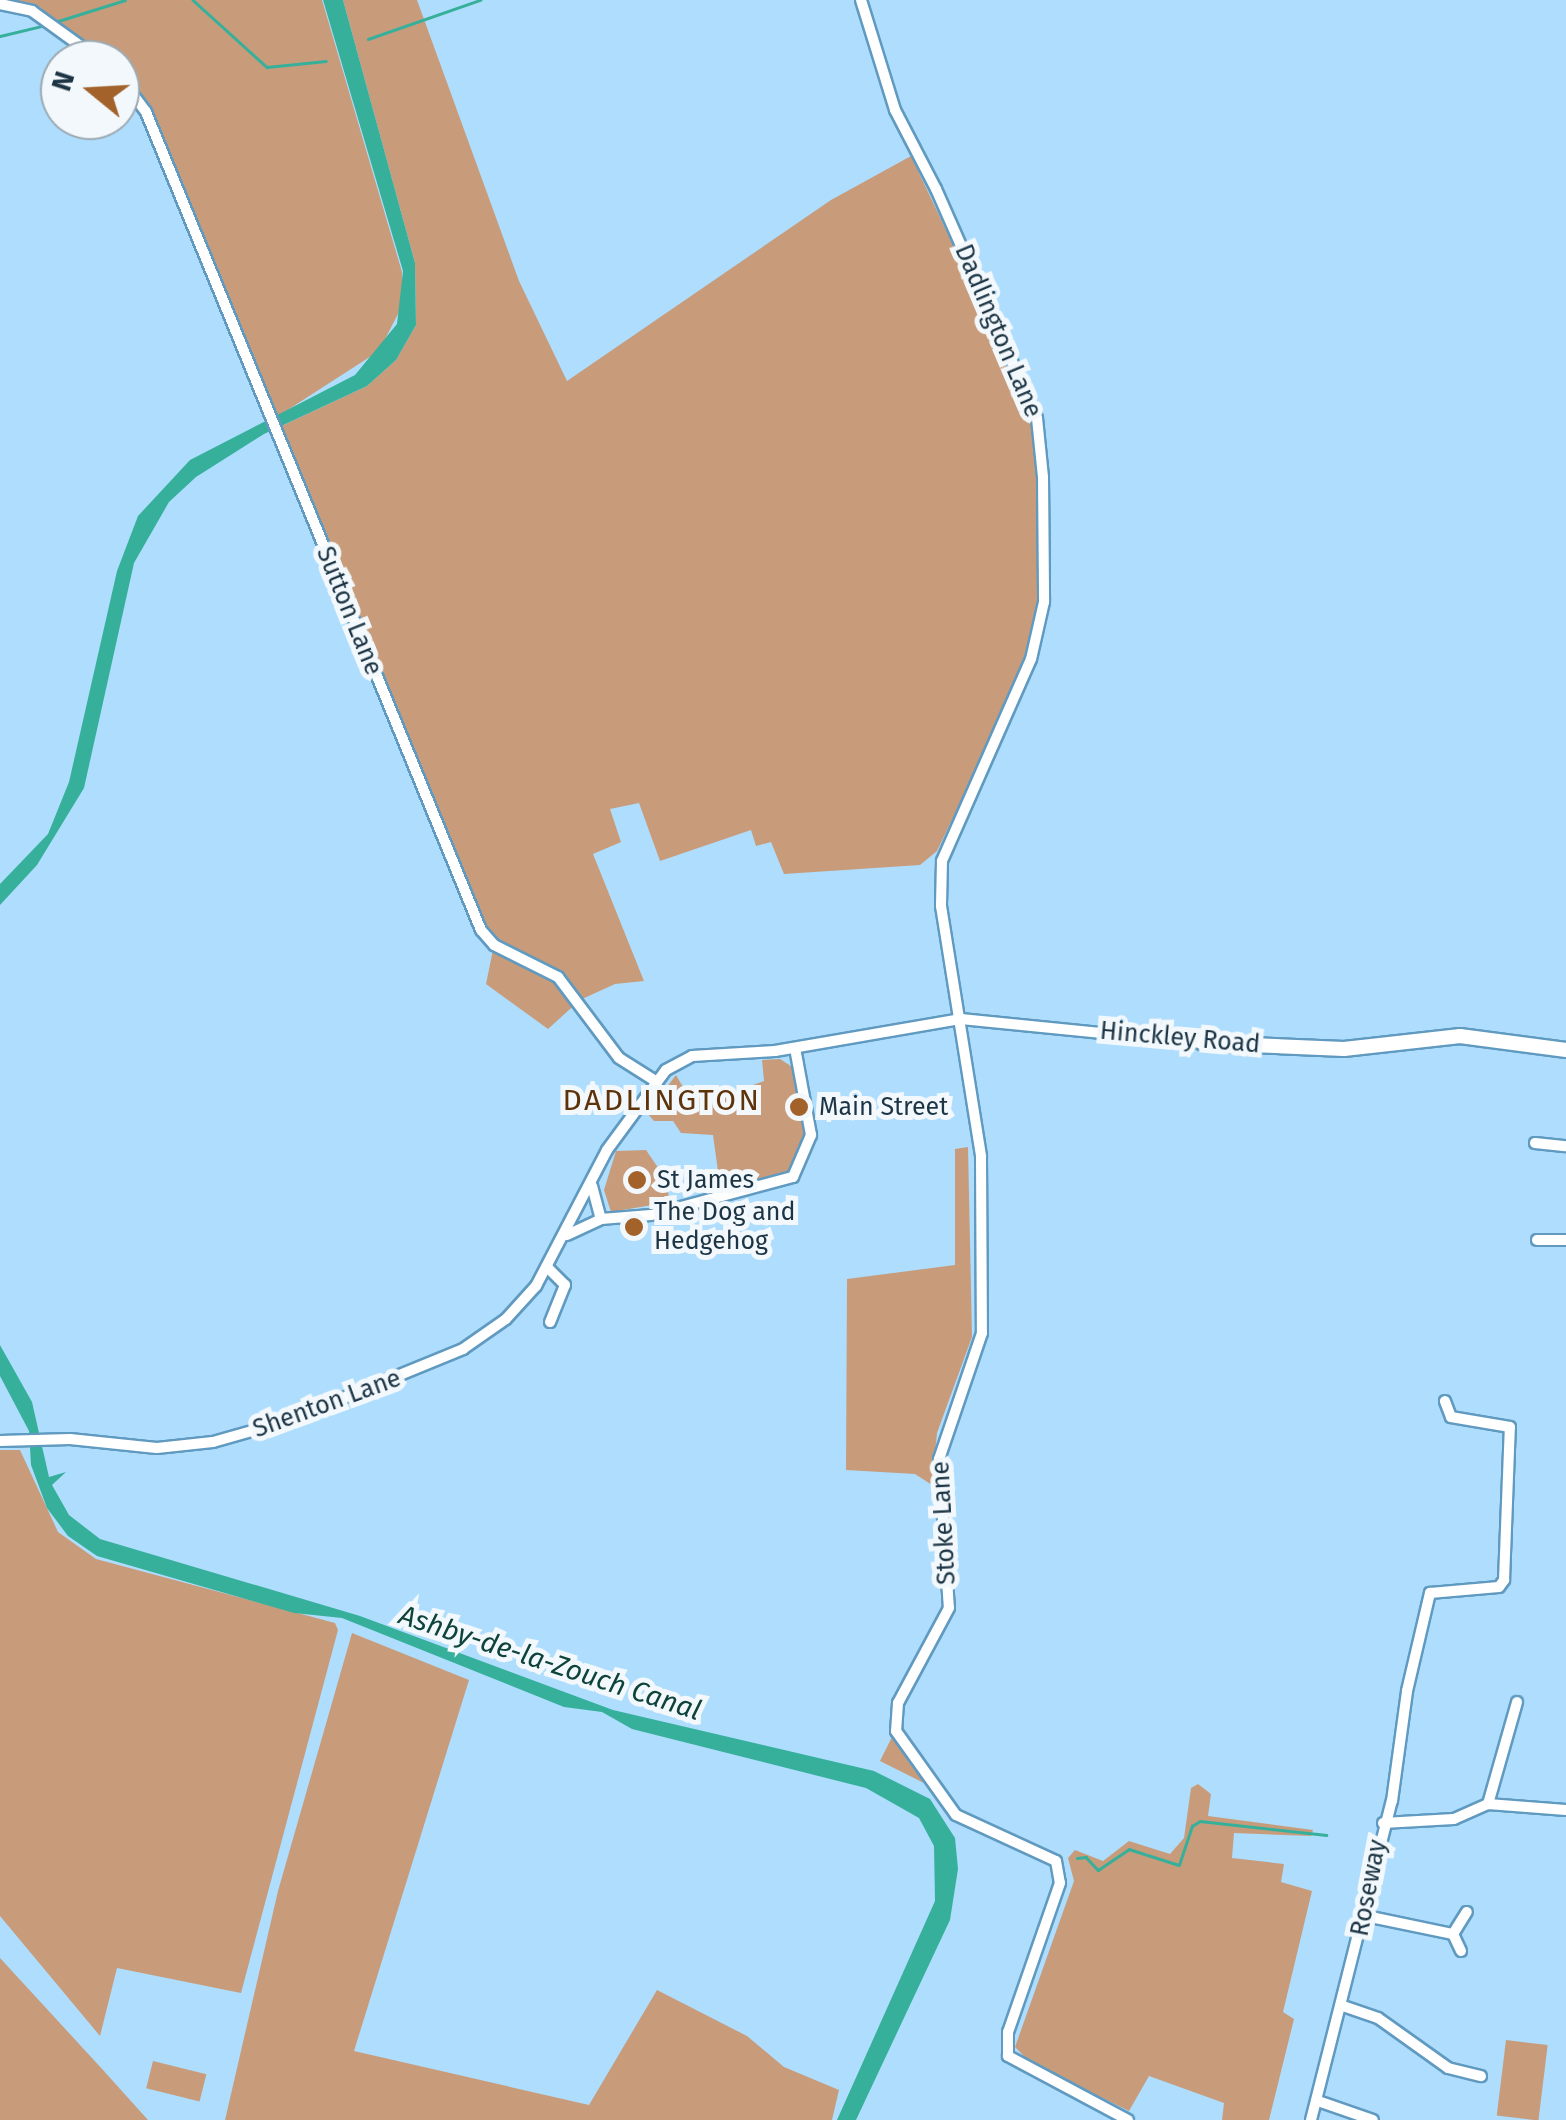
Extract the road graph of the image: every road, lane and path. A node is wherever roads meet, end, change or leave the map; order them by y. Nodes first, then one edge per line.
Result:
1 (861, 0) edge
2 (0, 4) edge
3 (72, 40) edge
4 (140, 104) edge
5 (961, 1019) junction
6 (1203, 1043) joint
7 (795, 1048) junction
8 (1566, 1050) edge
9 (657, 1082) junction
10 (1536, 1143) dead end
11 (1566, 1146) edge
12 (592, 1186) junction
13 (601, 1218) junction
14 (566, 1236) junction
15 (1537, 1240) dead end
16 (1566, 1240) edge
17 (548, 1268) junction
18 (558, 1316) dead end
19 (1445, 1401) dead end
20 (0, 1441) edge
21 (1517, 1702) dead end
22 (1488, 1804) junction
23 (1566, 1810) edge
24 (1382, 1824) junction
25 (1467, 1912) dead end
26 (1366, 1916) junction
27 (1454, 1934) junction
28 (1461, 1951) dead end
29 (1342, 2006) junction
30 (1481, 2076) dead end
31 (1318, 2101) junction
32 (1128, 2120) edge
33 (1311, 2120) edge
34 (1374, 2120) edge

1 - 5 street, Dadlington Lane
2 - 3 street
4 - 9 street, Sutton Lane
5 - 6 street, Hinckley Road
5 - 7 street, Hinckley Road
5 - 32 street, Stoke Lane
6 - 8 street, Hinckley Road
7 - 9 street
7 - 13 street
9 - 12 street
10 - 11 street
12 - 13 street
12 - 14 street, Shenton Lane
13 - 14 street
14 - 17 street, Shenton Lane
15 - 16 street
17 - 18 street
17 - 20 street, Shenton Lane
19 - 24 street, Roseway
21 - 22 street
22 - 23 street
22 - 24 street
24 - 26 street, Roseway
25 - 27 street
26 - 27 street
26 - 29 street, Roseway
27 - 28 street
29 - 30 street
29 - 31 street, Roseway
31 - 33 street, Roseway
31 - 34 street

